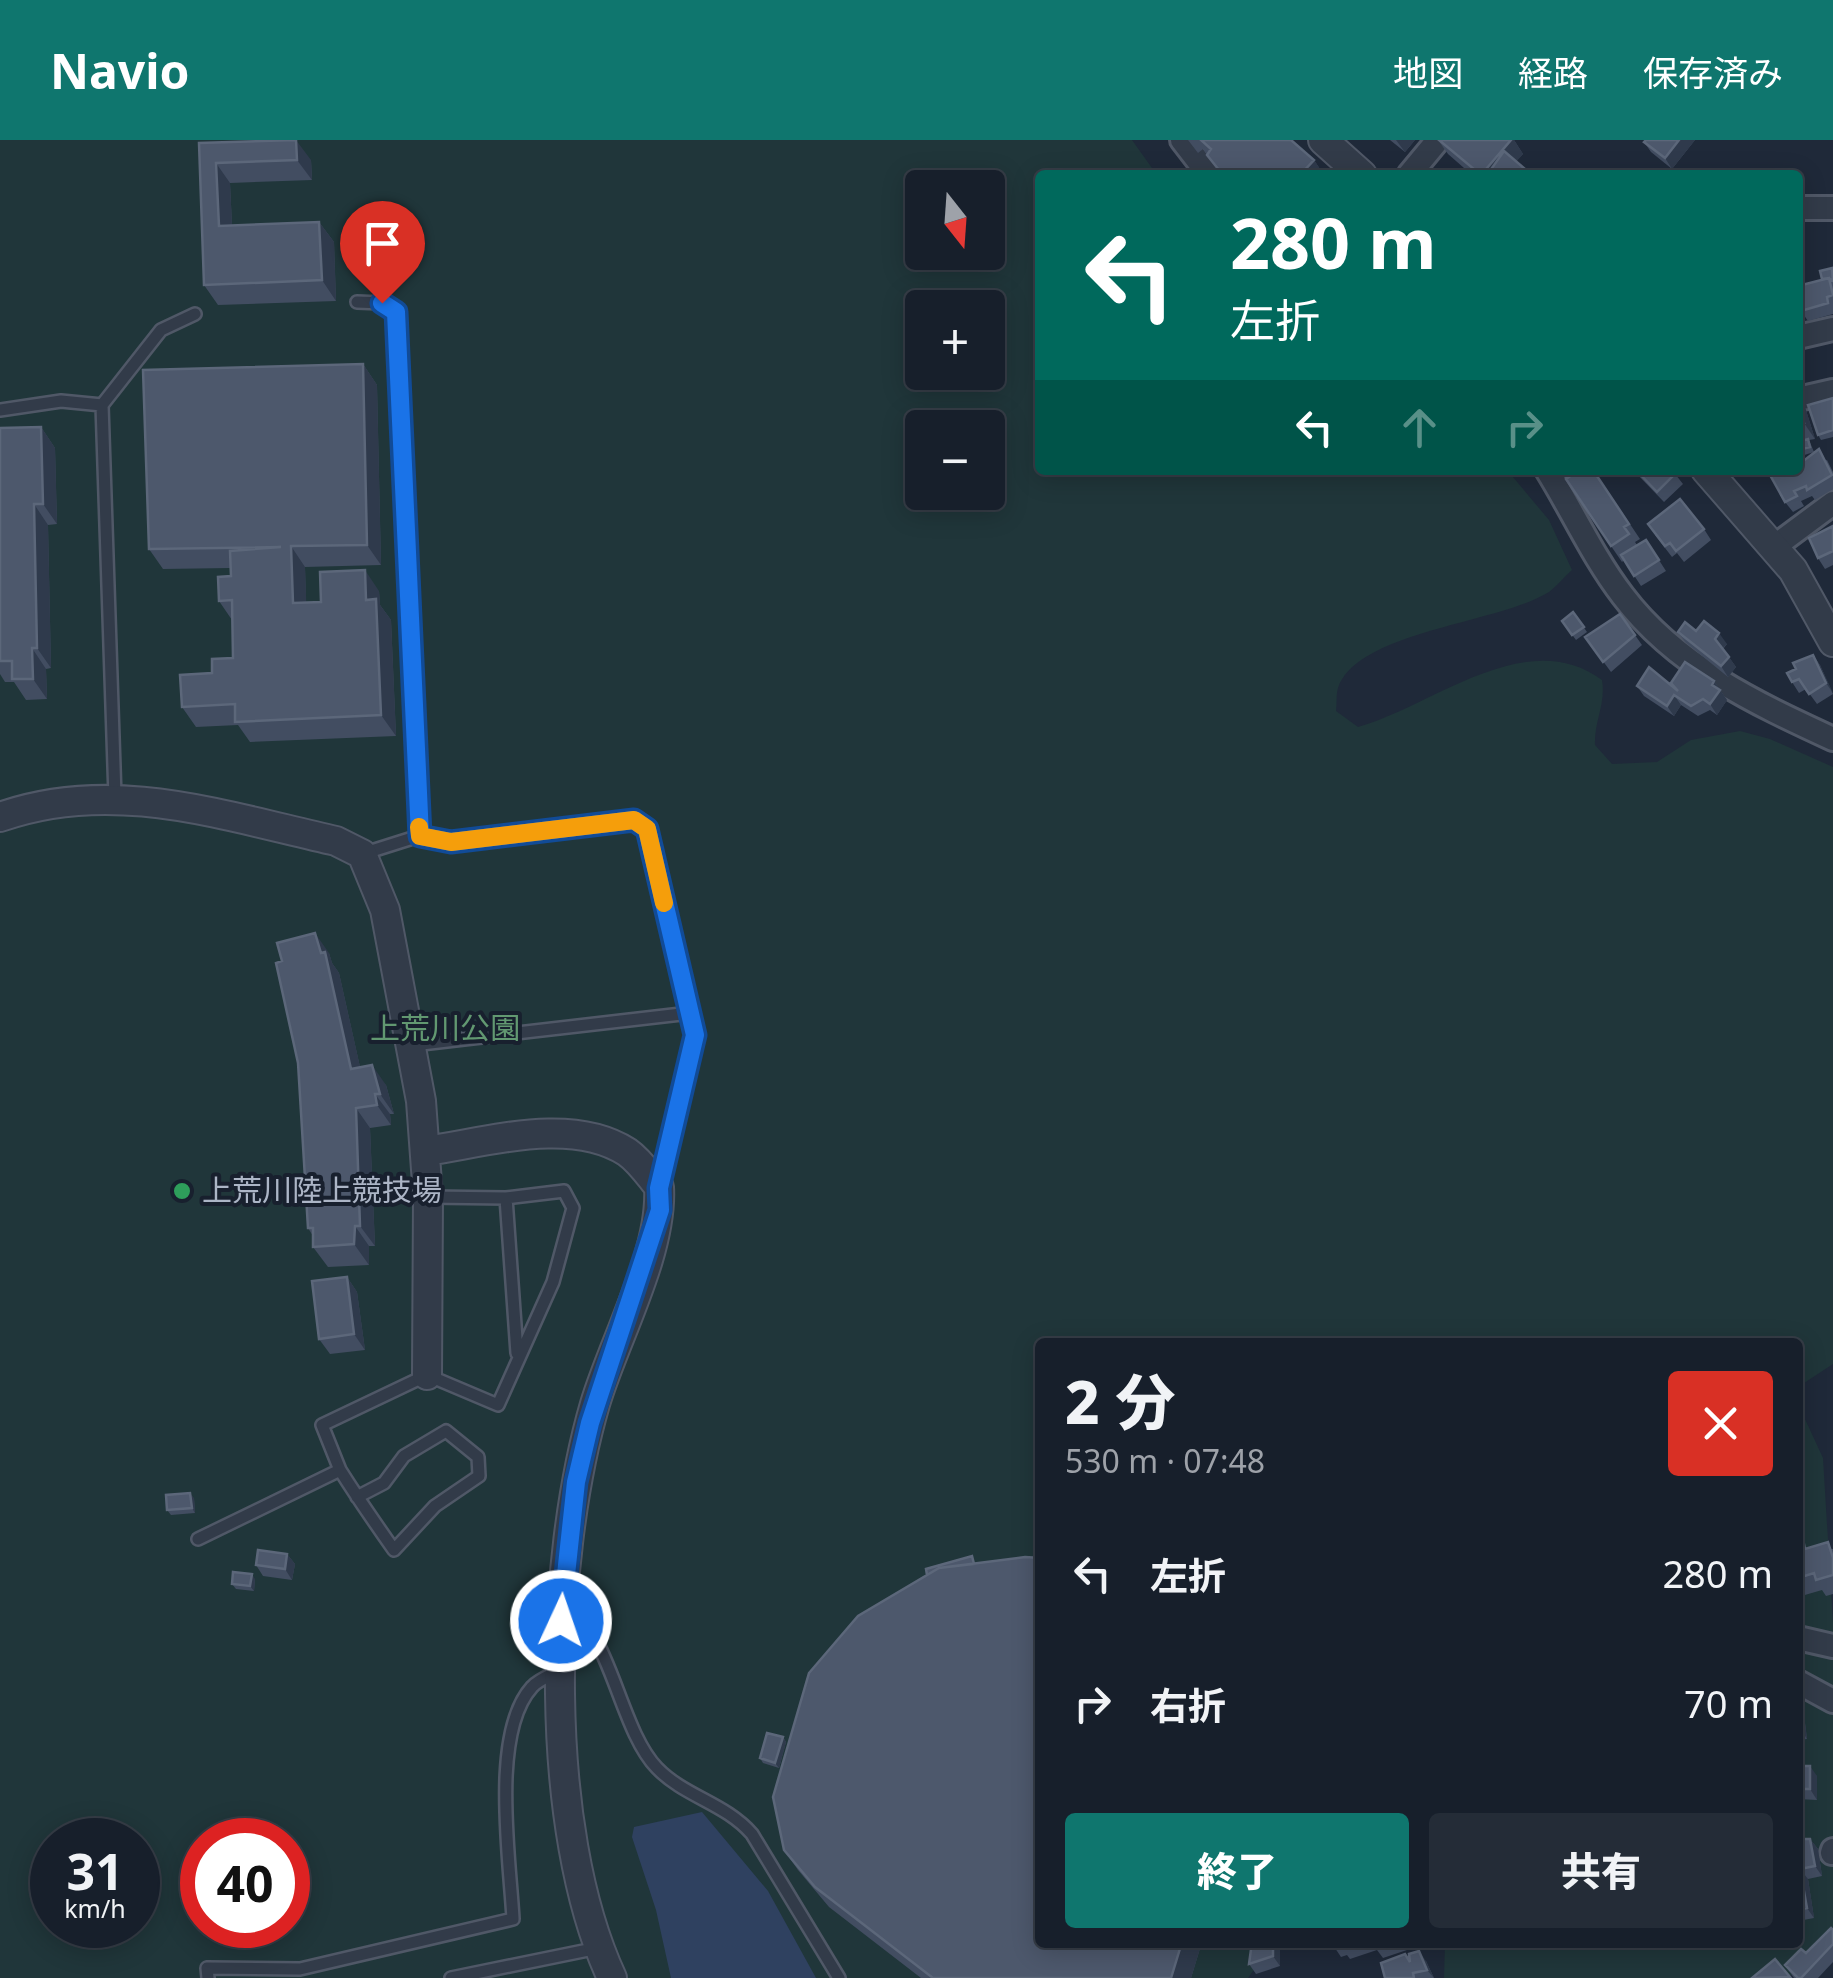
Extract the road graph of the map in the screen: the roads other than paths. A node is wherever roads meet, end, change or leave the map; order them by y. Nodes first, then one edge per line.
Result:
1 (1182, 140) edge
2 (1322, 140) edge
3 (1438, 140) edge
4 (1205, 170) edge
5 (1356, 170) edge
6 (1413, 170) edge
7 (1803, 208) edge
8 (1833, 208) edge
9 (357, 302) dead end
10 (195, 314) dead end
11 (1833, 329) edge
12 (1803, 336) edge
13 (1833, 391) edge
14 (1803, 398) edge
15 (102, 405) junction
16 (0, 410) edge
17 (1550, 475) edge
18 (1710, 475) edge
19 (1833, 503) edge
20 (1774, 547) junction
21 (1833, 642) edge
22 (1833, 738) edge
23 (115, 797) junction
24 (0, 817) edge
25 (420, 836) junction
26 (362, 854) junction
27 (690, 1013) junction
28 (413, 1045) junction
29 (426, 1152) junction
30 (659, 1188) junction
31 (428, 1197) junction
32 (506, 1198) junction
33 (518, 1358) junction
34 (427, 1375) junction
35 (340, 1470) junction
36 (357, 1497) junction
37 (198, 1539) dead end
38 (561, 1621) junction
39 (1803, 1639) edge
40 (1833, 1646) edge
41 (560, 1671) junction
42 (1803, 1685) edge
43 (1833, 1701) edge
44 (598, 1948) junction
45 (208, 1978) edge
46 (451, 1978) edge
47 (612, 1978) edge
48 (840, 1978) edge

1 - 4 street
2 - 5 street
3 - 6 street
7 - 8 street
9 - 25 lane
10 - 15 lane
11 - 12 street
13 - 14 street
15 - 16 lane
15 - 23 lane
17 - 22 street
18 - 20 street
19 - 20 street
20 - 21 street
23 - 24 street
23 - 26 street
25 - 26 lane
25 - 27 lane
26 - 28 street
27 - 28 lane
27 - 30 lane
28 - 29 street
29 - 30 street
29 - 31 street
30 - 38 street
31 - 32 lane
31 - 34 street
32 - 33 lane
32 - 33 lane
33 - 34 lane
34 - 35 lane
35 - 36 lane
35 - 37 lane
36 - 36 lane
38 - 41 street
38 - 48 lane
39 - 40 street
41 - 44 street
41 - 45 lane
42 - 43 street
44 - 46 lane
44 - 47 street

